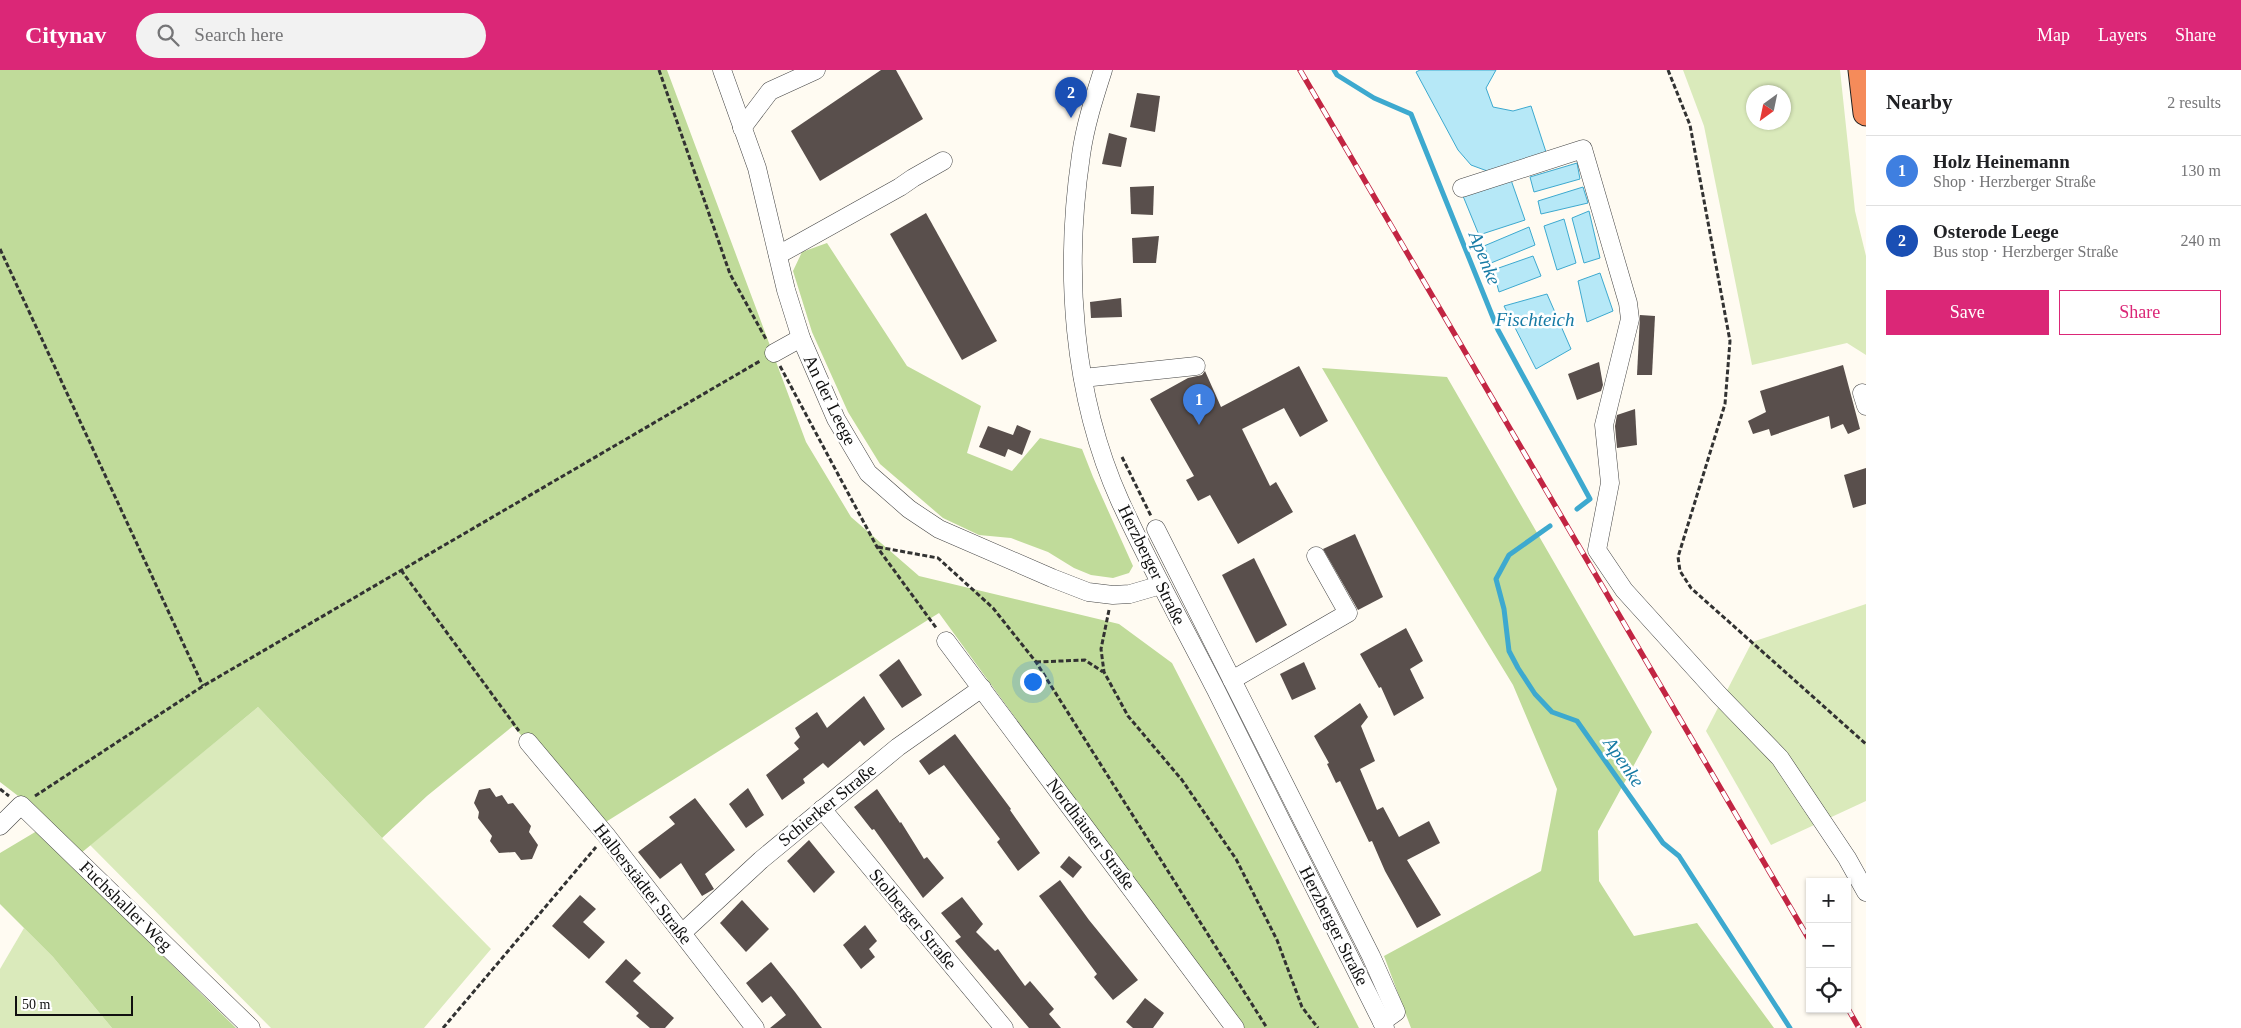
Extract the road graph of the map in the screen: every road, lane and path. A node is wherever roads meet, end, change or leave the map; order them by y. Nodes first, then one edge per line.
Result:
1 (659, 70) edge
2 (722, 70) edge
3 (816, 70) edge
4 (1103, 70) edge
5 (1668, 70) edge
6 (1861, 70) edge
7 (1866, 113) edge
8 (742, 128) junction
9 (943, 161) dead end
10 (1462, 188) dead end
11 (0, 249) edge
12 (778, 255) junction
13 (801, 338) junction
14 (774, 353) junction
15 (1196, 366) dead end
16 (1083, 378) junction
17 (1156, 528) dead end
18 (877, 547) junction
19 (1316, 556) dead end
20 (401, 570) junction
21 (1161, 585) junction
22 (1113, 594) junction
23 (946, 641) joint
24 (1036, 662) junction
25 (1104, 672) junction
26 (1232, 680) junction
27 (203, 686) junction
28 (982, 688) junction
29 (528, 742) joint
30 (1866, 744) edge
31 (21, 805) junction
32 (822, 809) junction
33 (0, 826) edge
34 (606, 835) junction
35 (1866, 892) edge
36 (682, 933) junction
37 (1383, 1025) edge
38 (251, 1028) edge
39 (443, 1028) edge
40 (755, 1028) edge
41 (1004, 1028) edge
42 (1235, 1028) edge
43 (1266, 1028) edge
44 (1318, 1028) edge

1 - 14 path
2 - 8 street, An der Leege
3 - 8 street
4 - 16 street, Herzberger Straße
5 - 30 path
6 - 7 highway
8 - 12 street, An der Leege
9 - 12 street
10 - 35 street
11 - 27 path
12 - 13 street, An der Leege
13 - 14 street
13 - 22 street, An der Leege
14 - 18 path
14 - 20 path
15 - 16 street
16 - 21 street, Herzberger Straße
17 - 26 street, Herzberger Straße
18 - 23 path
18 - 24 path
19 - 26 street
20 - 27 path
20 - 29 path
21 - 22 street, An der Leege
21 - 37 street, Herzberger Straße
22 - 25 path
23 - 28 street, Nordhäuser Straße
24 - 25 path
24 - 43 path
25 - 44 path
26 - 37 street, Herzberger Straße
27 - 31 path
28 - 32 street, Schierker Straße
28 - 42 street, Nordhäuser Straße
29 - 34 street, Halberstädter Straße
31 - 33 street
31 - 38 street, Fuchshaller Weg
32 - 36 street, Schierker Straße
32 - 41 street, Stolberger Straße
34 - 36 street, Halberstädter Straße
34 - 39 path
36 - 40 street, Halberstädter Straße

